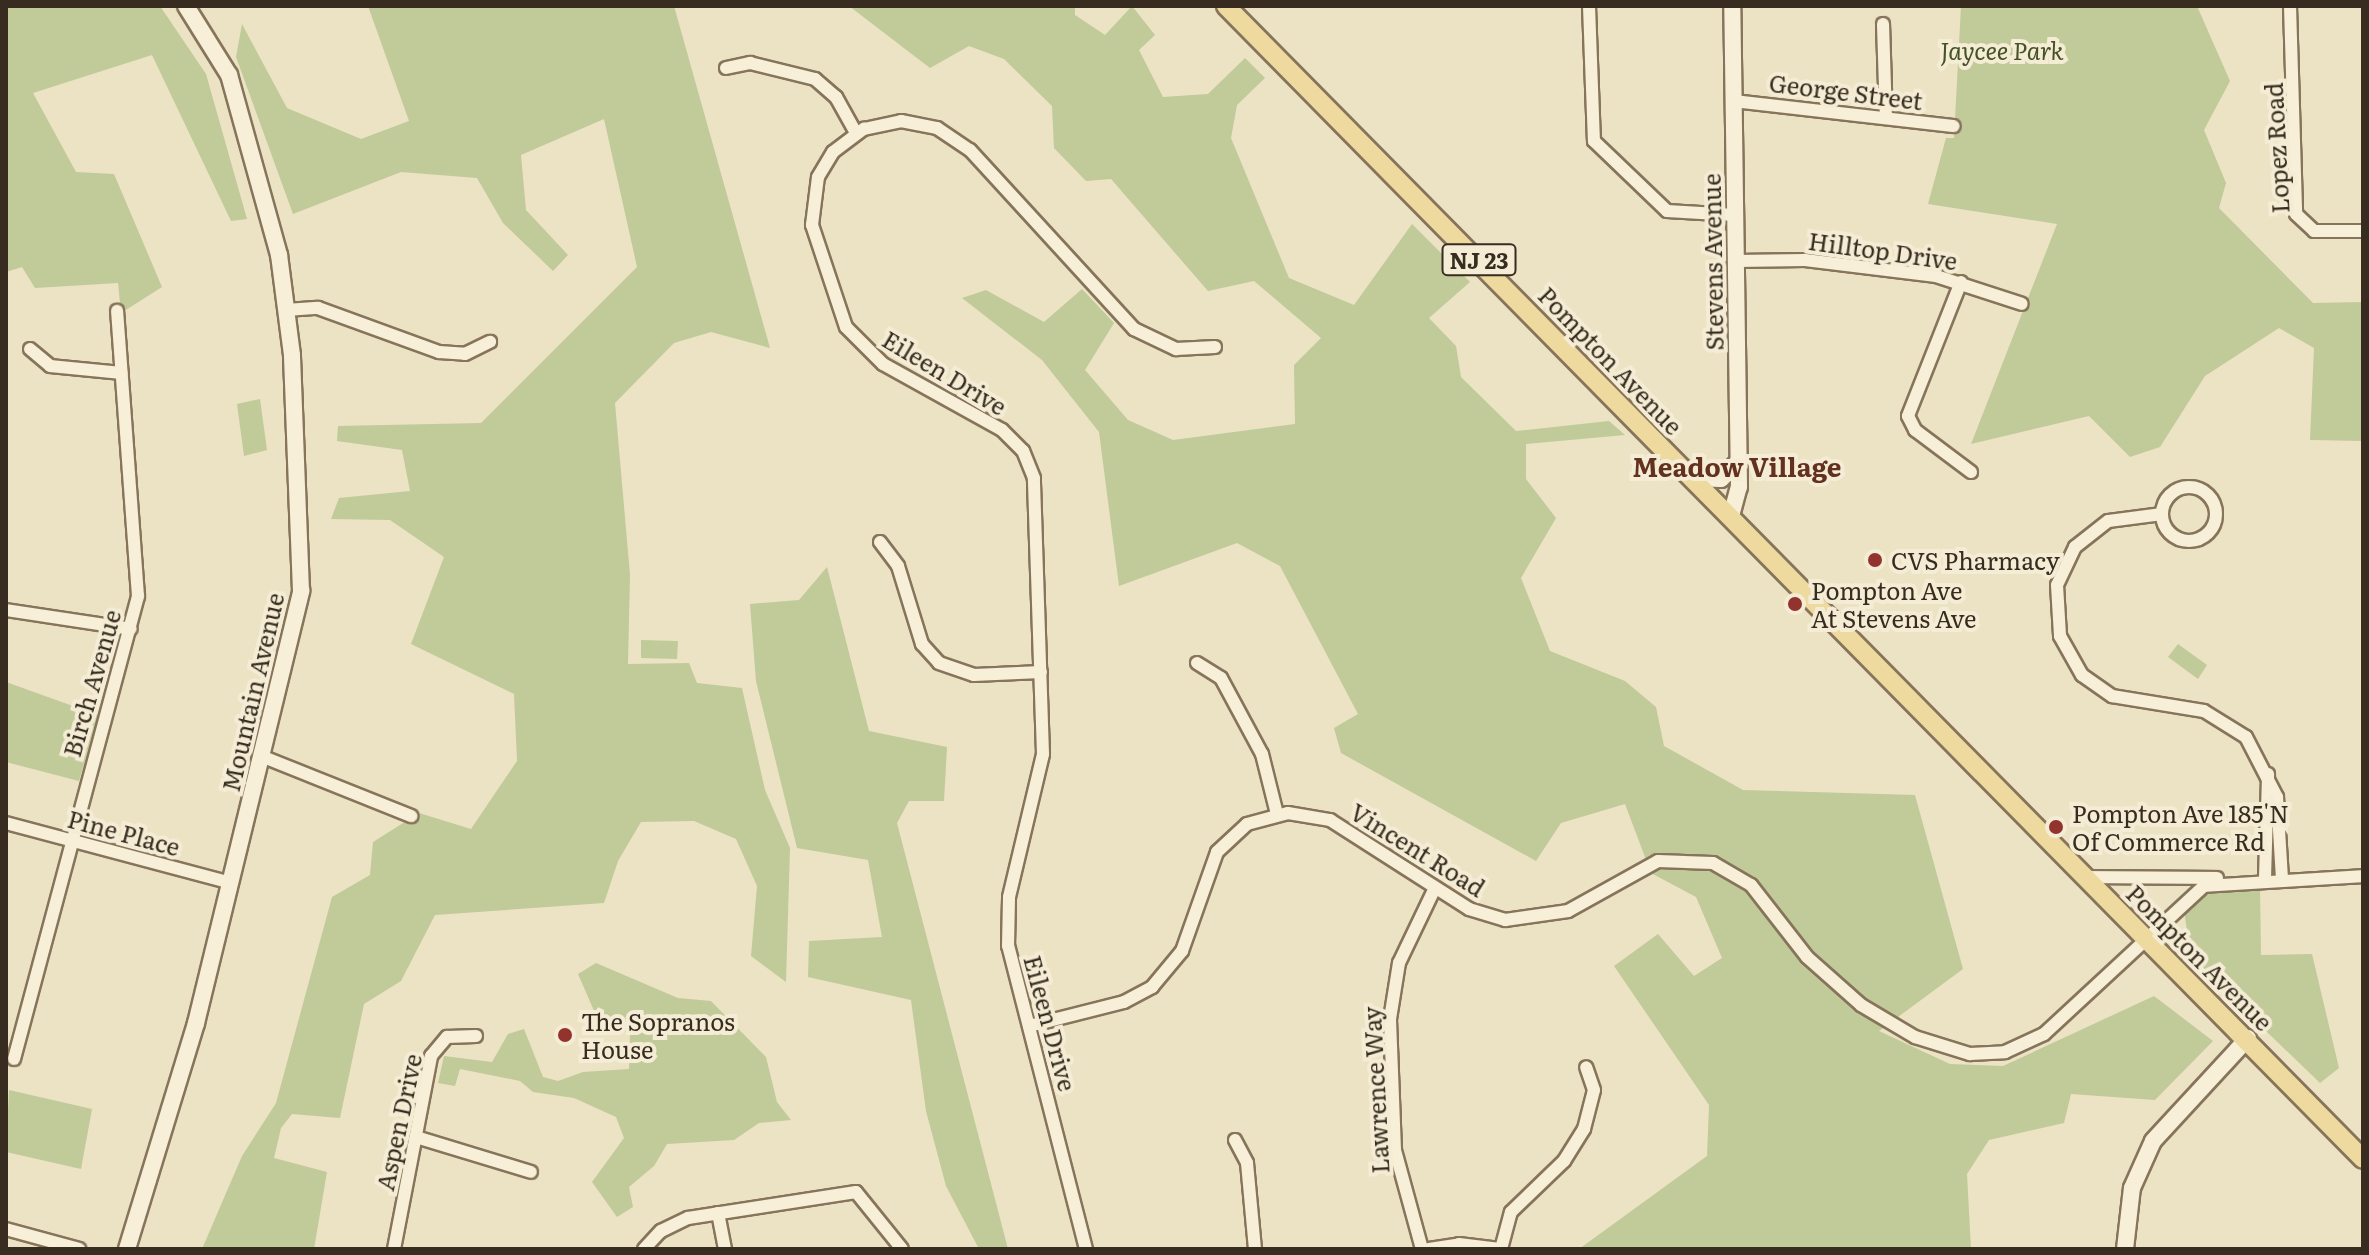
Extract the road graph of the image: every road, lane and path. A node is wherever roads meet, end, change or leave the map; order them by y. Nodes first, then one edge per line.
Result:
1 (186, 6) edge
2 (1226, 6) edge
3 (1589, 6) edge
4 (1732, 6) edge
5 (2290, 6) edge
6 (1883, 24) dead end
7 (726, 68) dead end
8 (1733, 101) junction
9 (1886, 118) junction
10 (1954, 126) dead end
11 (856, 133) junction
12 (1735, 215) junction
13 (2363, 231) edge
14 (1736, 261) junction
15 (1961, 282) junction
16 (2022, 304) dead end
17 (286, 310) junction
18 (117, 311) dead end
19 (490, 342) dead end
20 (1215, 347) dead end
21 (30, 349) dead end
22 (122, 373) junction
23 (1739, 461) junction
24 (1971, 472) dead end
25 (1693, 478) junction
26 (2162, 514) junction
27 (1731, 516) junction
28 (880, 542) dead end
29 (6, 610) edge
30 (131, 629) junction
31 (1197, 663) dead end
32 (1041, 672) junction
33 (261, 756) junction
34 (2268, 771) junction
35 (1277, 814) junction
36 (411, 816) dead end
37 (6, 823) edge
38 (69, 839) junction
39 (2363, 876) edge
40 (2086, 877) junction
41 (2265, 878) junction
42 (2282, 878) junction
43 (2232, 879) junction
44 (231, 883) junction
45 (1435, 888) junction
46 (2146, 938) junction
47 (1029, 1026) junction
48 (476, 1036) dead end
49 (2248, 1038) junction
50 (14, 1059) dead end
51 (1586, 1067) dead end
52 (416, 1137) junction
53 (1235, 1140) dead end
54 (2363, 1159) edge
55 (531, 1172) dead end
56 (718, 1213) junction
57 (6, 1229) edge
58 (79, 1249) edge
59 (127, 1249) edge
60 (394, 1249) edge
61 (644, 1249) edge
62 (725, 1249) edge
63 (902, 1249) edge
64 (1086, 1249) edge
65 (1255, 1249) edge
66 (1422, 1249) edge
67 (1429, 1249) edge
68 (1500, 1249) edge
69 (2125, 1249) edge

1 - 17 street, Mountain Avenue
2 - 25 main road, Pompton Avenue / NJ 23
3 - 12 street
4 - 8 street, Stevens Avenue
5 - 13 street, Lopez Road
6 - 9 street
7 - 11 street
8 - 9 street, George Street
8 - 12 street, Stevens Avenue
9 - 10 street, George Street
11 - 20 street, Eileen Drive
11 - 32 street, Eileen Drive
12 - 14 street, Stevens Avenue
14 - 15 street, Hilltop Drive
14 - 23 street, Stevens Avenue
15 - 16 street, Hilltop Drive
15 - 24 street
17 - 19 street
17 - 33 street, Mountain Avenue
18 - 22 street, Birch Avenue
21 - 22 street
22 - 30 street, Birch Avenue
23 - 25 street
23 - 27 street, Stevens Avenue
25 - 27 main road, Pompton Avenue / NJ 23
26 - 26 street
26 - 34 street
27 - 40 main road, Pompton Avenue / NJ 23
28 - 32 street
29 - 30 street
30 - 38 street, Birch Avenue
31 - 35 street
32 - 47 street, Eileen Drive
33 - 36 street
33 - 44 street, Mountain Avenue
34 - 41 street
34 - 42 street
35 - 45 street, Vincent Road
35 - 47 street, Vincent Road
37 - 38 street, Pine Place
38 - 44 street, Pine Place
38 - 50 street, Birch Avenue
39 - 42 street
40 - 43 street
40 - 46 main road, Pompton Avenue / NJ 23
41 - 42 street
41 - 43 street
43 - 46 street, Vincent Road
44 - 59 street, Mountain Avenue
45 - 46 street, Vincent Road
45 - 66 street, Lawrence Way
46 - 49 main road, Pompton Avenue / NJ 23
47 - 64 street, Eileen Drive
48 - 52 street, Aspen Drive
49 - 54 main road, Pompton Avenue / NJ 23
49 - 69 street
51 - 68 street
52 - 55 street
52 - 60 street, Aspen Drive
53 - 65 street
56 - 61 street
56 - 62 street
56 - 63 street
57 - 58 street
67 - 68 street

